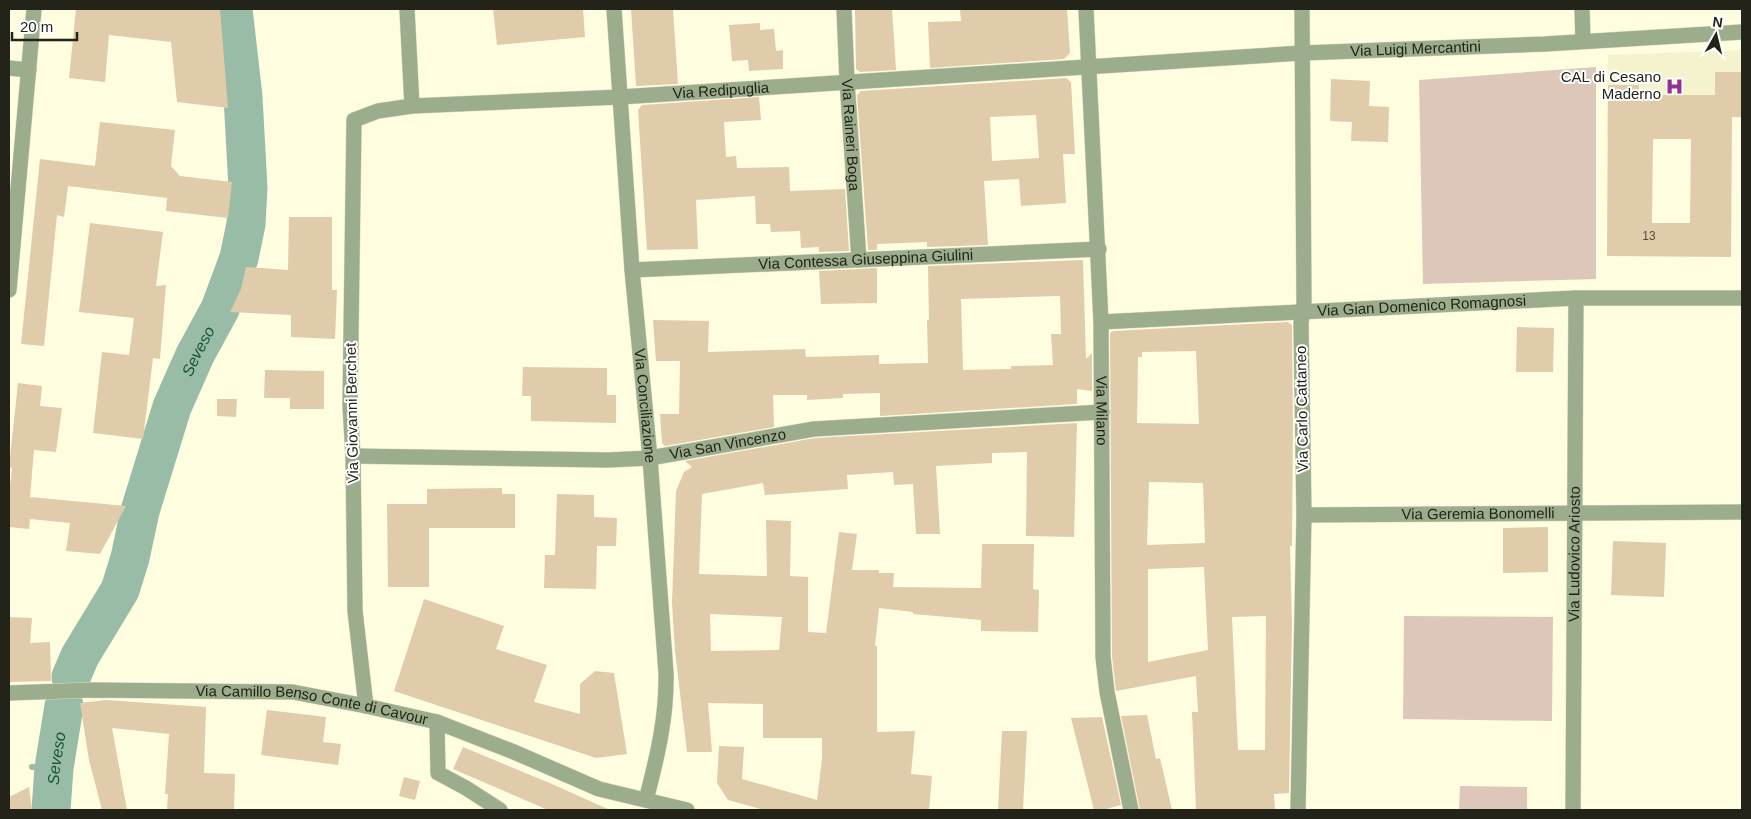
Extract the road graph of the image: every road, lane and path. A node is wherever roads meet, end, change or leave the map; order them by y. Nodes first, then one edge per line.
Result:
1 (34, 9) edge
2 (407, 9) edge
3 (614, 9) edge
4 (844, 9) edge
5 (1086, 9) edge
6 (1302, 9) edge
7 (1582, 9) edge
8 (1742, 32) edge
9 (1582, 41) junction
10 (1302, 54) junction
11 (1089, 67) junction
12 (9, 68) edge
13 (28, 70) junction
14 (847, 82) junction
15 (620, 97) junction
16 (412, 106) junction
17 (354, 120) joint
18 (12, 206) edge
19 (1099, 249) junction
20 (859, 260) junction
21 (632, 270) junction
22 (9, 290) edge
23 (1576, 298) junction
24 (1742, 298) edge
25 (1302, 313) junction
26 (1101, 322) junction
27 (1102, 412) junction
28 (353, 456) junction
29 (650, 458) junction
30 (1574, 512) junction
31 (1742, 512) edge
32 (1304, 515) junction
33 (9, 693) edge
34 (366, 706) junction
35 (437, 722) junction
36 (646, 800) junction
37 (500, 810) edge
38 (687, 810) edge
39 (1131, 810) edge
40 (1298, 810) edge
41 (1573, 810) edge

1 - 13 street
2 - 16 street
3 - 15 street, Via Conciliazione
4 - 14 street, Via Raineri Boga
5 - 11 street, Via Milano
6 - 10 street, Via Carlo Cattaneo
7 - 9 street
8 - 9 street, Via Luigi Mercantini
9 - 10 street, Via Luigi Mercantini
10 - 11 street, Via Luigi Mercantini
10 - 25 street, Via Carlo Cattaneo
11 - 14 street, Via Redipuglia
11 - 19 street, Via Milano
12 - 13 street
13 - 18 street
14 - 15 street, Via Redipuglia
14 - 20 street, Via Raineri Boga
15 - 16 street, Via Redipuglia
15 - 21 street, Via Conciliazione
16 - 17 street, Via Redipuglia
17 - 28 street, Via Giovanni Berchet
18 - 22 street
19 - 20 street, Via Contessa Giuseppina Giulini
19 - 26 street, Via Milano
20 - 21 street, Via Contessa Giuseppina Giulini
21 - 29 street, Via Conciliazione
23 - 24 street, Via Gian Domenico Romagnosi
23 - 25 street, Via Gian Domenico Romagnosi
23 - 30 street, Via Ludovico Ariosto
25 - 26 street, Via Gian Domenico Romagnosi
25 - 32 street, Via Carlo Cattaneo
26 - 27 street, Via Milano
27 - 29 street, Via San Vincenzo
27 - 39 street, Via Milano
28 - 29 street, Via San Vincenzo
28 - 34 street, Via Giovanni Berchet
29 - 36 street, Via Conciliazione
30 - 31 street, Via Geremia Bonomelli
30 - 32 street, Via Geremia Bonomelli
30 - 41 street, Via Ludovico Ariosto
32 - 40 street, Via Carlo Cattaneo
33 - 34 street, Via Camillo Benso Conte di Cavour
34 - 35 street, Via Camillo Benso Conte di Cavour
35 - 36 street, Via Camillo Benso Conte di Cavour
35 - 37 street
36 - 38 street, Via Camillo Benso Conte di Cavour

